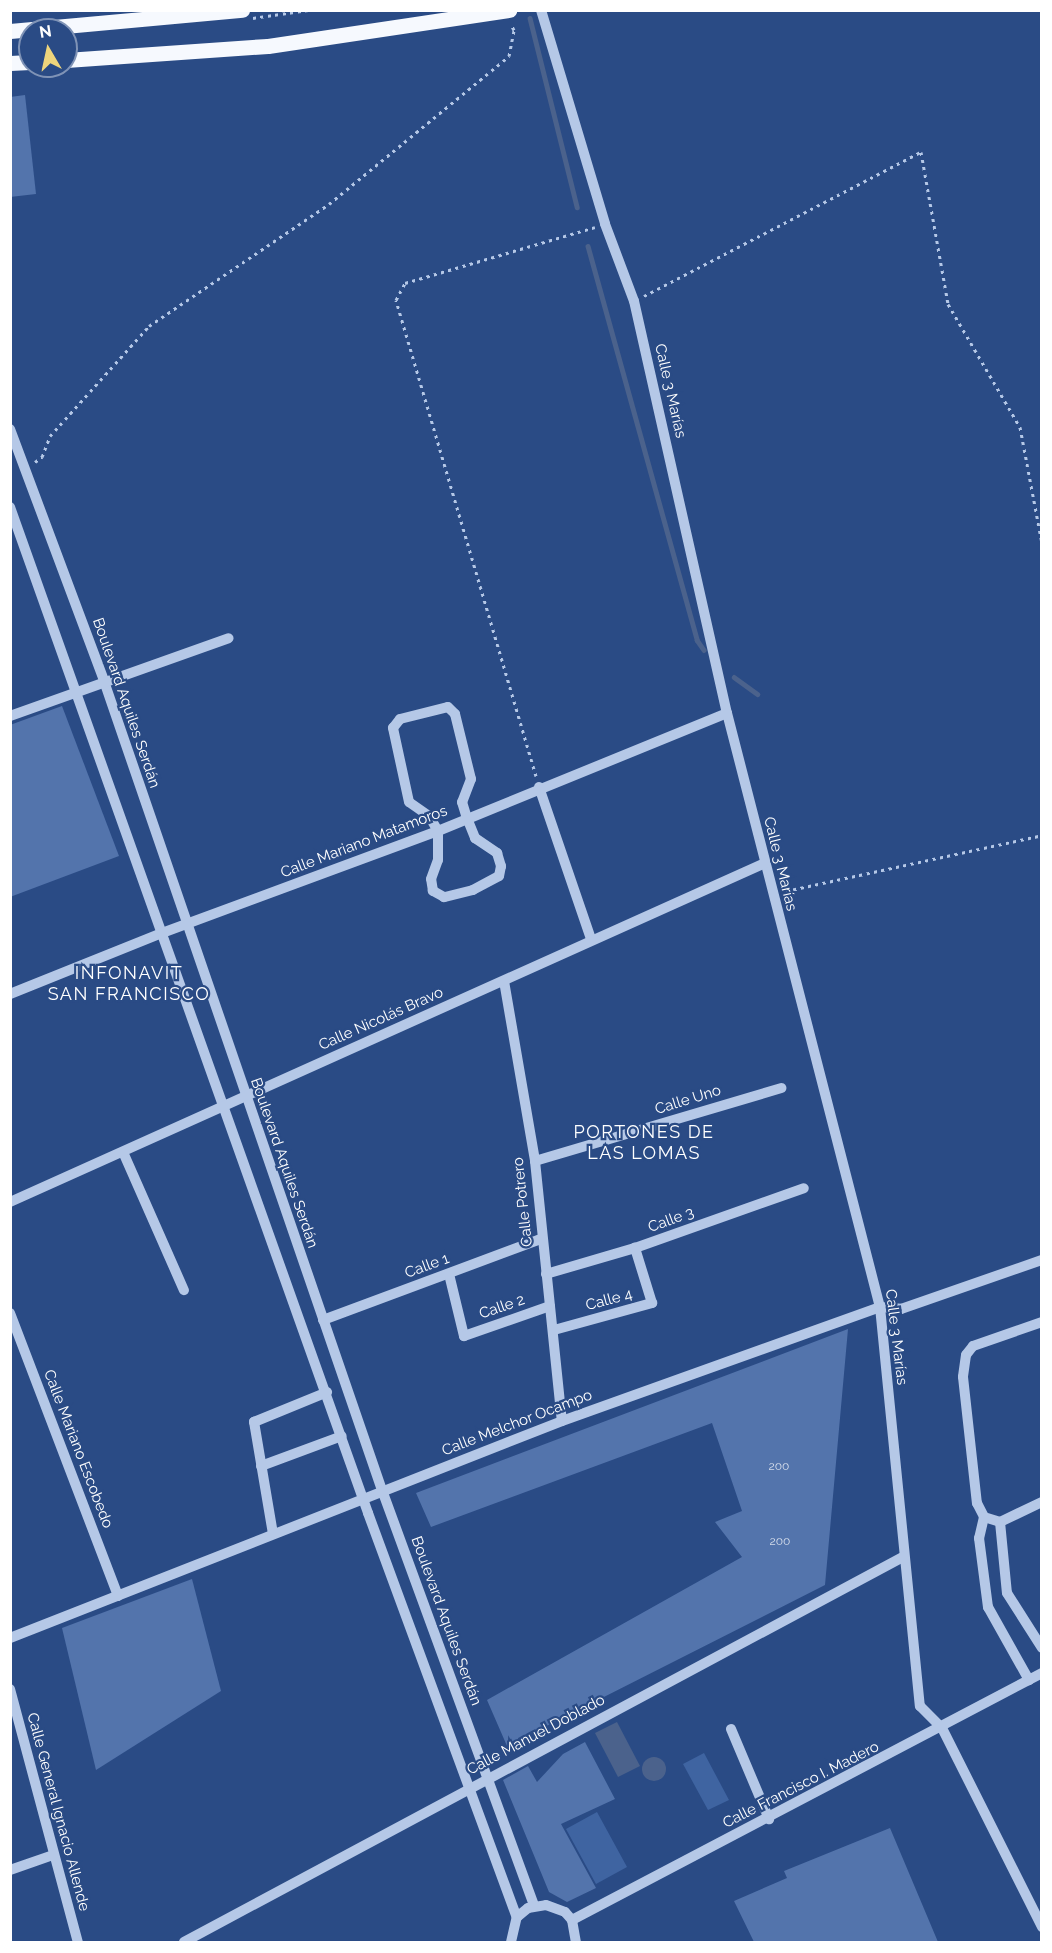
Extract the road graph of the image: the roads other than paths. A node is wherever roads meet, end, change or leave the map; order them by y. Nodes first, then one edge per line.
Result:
1 (242, 10) edge
2 (541, 10) edge
3 (507, 11) edge
4 (10, 31) edge
5 (78, 59) edge
6 (10, 429) edge
7 (10, 507) edge
8 (229, 638) dead end
9 (104, 681) junction
10 (78, 691) junction
11 (727, 713) junction
12 (10, 716) edge
13 (539, 787) junction
14 (467, 818) junction
15 (438, 831) junction
16 (765, 863) junction
17 (185, 924) junction
18 (162, 933) junction
19 (591, 939) junction
20 (504, 981) junction
21 (10, 994) edge
22 (781, 1088) dead end
23 (244, 1096) junction
24 (225, 1107) junction
25 (123, 1152) junction
26 (535, 1161) junction
27 (804, 1188) dead end
28 (10, 1202) edge
29 (541, 1239) junction
30 (636, 1248) junction
31 (1041, 1260) edge
32 (449, 1274) junction
33 (546, 1274) junction
34 (184, 1290) dead end
35 (550, 1306) junction
36 (880, 1307) junction
37 (10, 1313) edge
38 (323, 1320) junction
39 (1041, 1322) edge
40 (554, 1330) junction
41 (327, 1392) junction
42 (562, 1421) junction
43 (342, 1436) junction
44 (261, 1466) junction
45 (382, 1490) junction
46 (364, 1498) junction
47 (1041, 1502) edge
48 (984, 1517) junction
49 (1000, 1522) junction
50 (273, 1534) junction
51 (903, 1557) junction
52 (118, 1596) junction
53 (10, 1638) edge
54 (1041, 1648) edge
55 (1041, 1673) edge
56 (1029, 1680) junction
57 (10, 1689) edge
58 (942, 1728) junction
59 (731, 1729) dead end
60 (487, 1778) junction
61 (470, 1787) junction
62 (769, 1819) junction
63 (53, 1855) junction
64 (10, 1870) edge
65 (534, 1905) junction
66 (517, 1917) junction
67 (572, 1920) junction
68 (1041, 1927) edge
69 (78, 1942) edge
70 (184, 1942) edge
71 (511, 1942) edge
72 (576, 1942) edge

1 - 4 main road
2 - 11 street, Calle 3 Marías
3 - 5 main road
6 - 9 street, Boulevard Aquiles Serdán
7 - 10 street
8 - 9 street
9 - 10 street
9 - 17 street, Boulevard Aquiles Serdán
10 - 12 street
10 - 18 street
11 - 13 street, Calle Mariano Matamoros
11 - 16 street, Calle 3 Marías
13 - 14 street, Calle Mariano Matamoros
13 - 19 street
14 - 15 street, Calle Mariano Matamoros
14 - 15 street
14 - 15 street
15 - 17 street, Calle Mariano Matamoros
16 - 19 street, Calle Nicolás Bravo
16 - 36 street, Calle 3 Marías
17 - 18 street, Calle Mariano Matamoros
17 - 23 street, Boulevard Aquiles Serdán
18 - 21 street, Calle Mariano Matamoros
18 - 24 street
19 - 20 street, Calle Nicolás Bravo
20 - 23 street, Calle Nicolás Bravo
20 - 26 street, Calle Potrero
22 - 26 street, Calle Uno
23 - 24 street, Calle Nicolás Bravo
23 - 38 street, Boulevard Aquiles Serdán
24 - 25 street, Calle Nicolás Bravo
24 - 41 street
25 - 28 street, Calle Nicolás Bravo
25 - 34 street
26 - 29 street, Calle Potrero
27 - 30 street, Calle 3
29 - 32 street, Calle 1
29 - 33 street, Calle Potrero
30 - 33 street, Calle 3
30 - 40 street, Calle 4
31 - 36 street, Calle Melchor Ocampo
32 - 35 street, Calle 2
32 - 38 street, Calle 1
33 - 35 street, Calle Potrero
35 - 40 street, Calle Potrero
36 - 42 street, Calle Melchor Ocampo
36 - 51 street, Calle 3 Marías
37 - 52 street, Calle Mariano Escobedo
38 - 45 street, Boulevard Aquiles Serdán
39 - 48 street
40 - 42 street, Calle Potrero
41 - 43 street
41 - 44 street
42 - 45 street, Calle Melchor Ocampo
43 - 44 street
43 - 46 street
44 - 50 street
45 - 46 street, Calle Melchor Ocampo
45 - 60 street, Boulevard Aquiles Serdán
46 - 50 street, Calle Melchor Ocampo
46 - 61 street
47 - 49 street
48 - 49 street
48 - 56 street
49 - 54 street
50 - 52 street, Calle Melchor Ocampo
51 - 58 street, Calle 3 Marías
51 - 60 street, Calle Manuel Doblado
52 - 53 street, Calle Melchor Ocampo
55 - 56 street, Calle Francisco I. Madero
56 - 58 street, Calle Francisco I. Madero
57 - 63 street, Calle General Ignacio Allende
58 - 62 street, Calle Francisco I. Madero
58 - 68 street, Calle 3 Marías
59 - 62 street
60 - 61 street, Calle Manuel Doblado
60 - 65 street, Boulevard Aquiles Serdán
61 - 66 street
61 - 70 street, Calle Manuel Doblado
62 - 67 street, Calle Francisco I. Madero
63 - 64 street
63 - 69 street, Calle General Ignacio Allende
65 - 66 street
65 - 67 street
66 - 71 street
67 - 72 street

